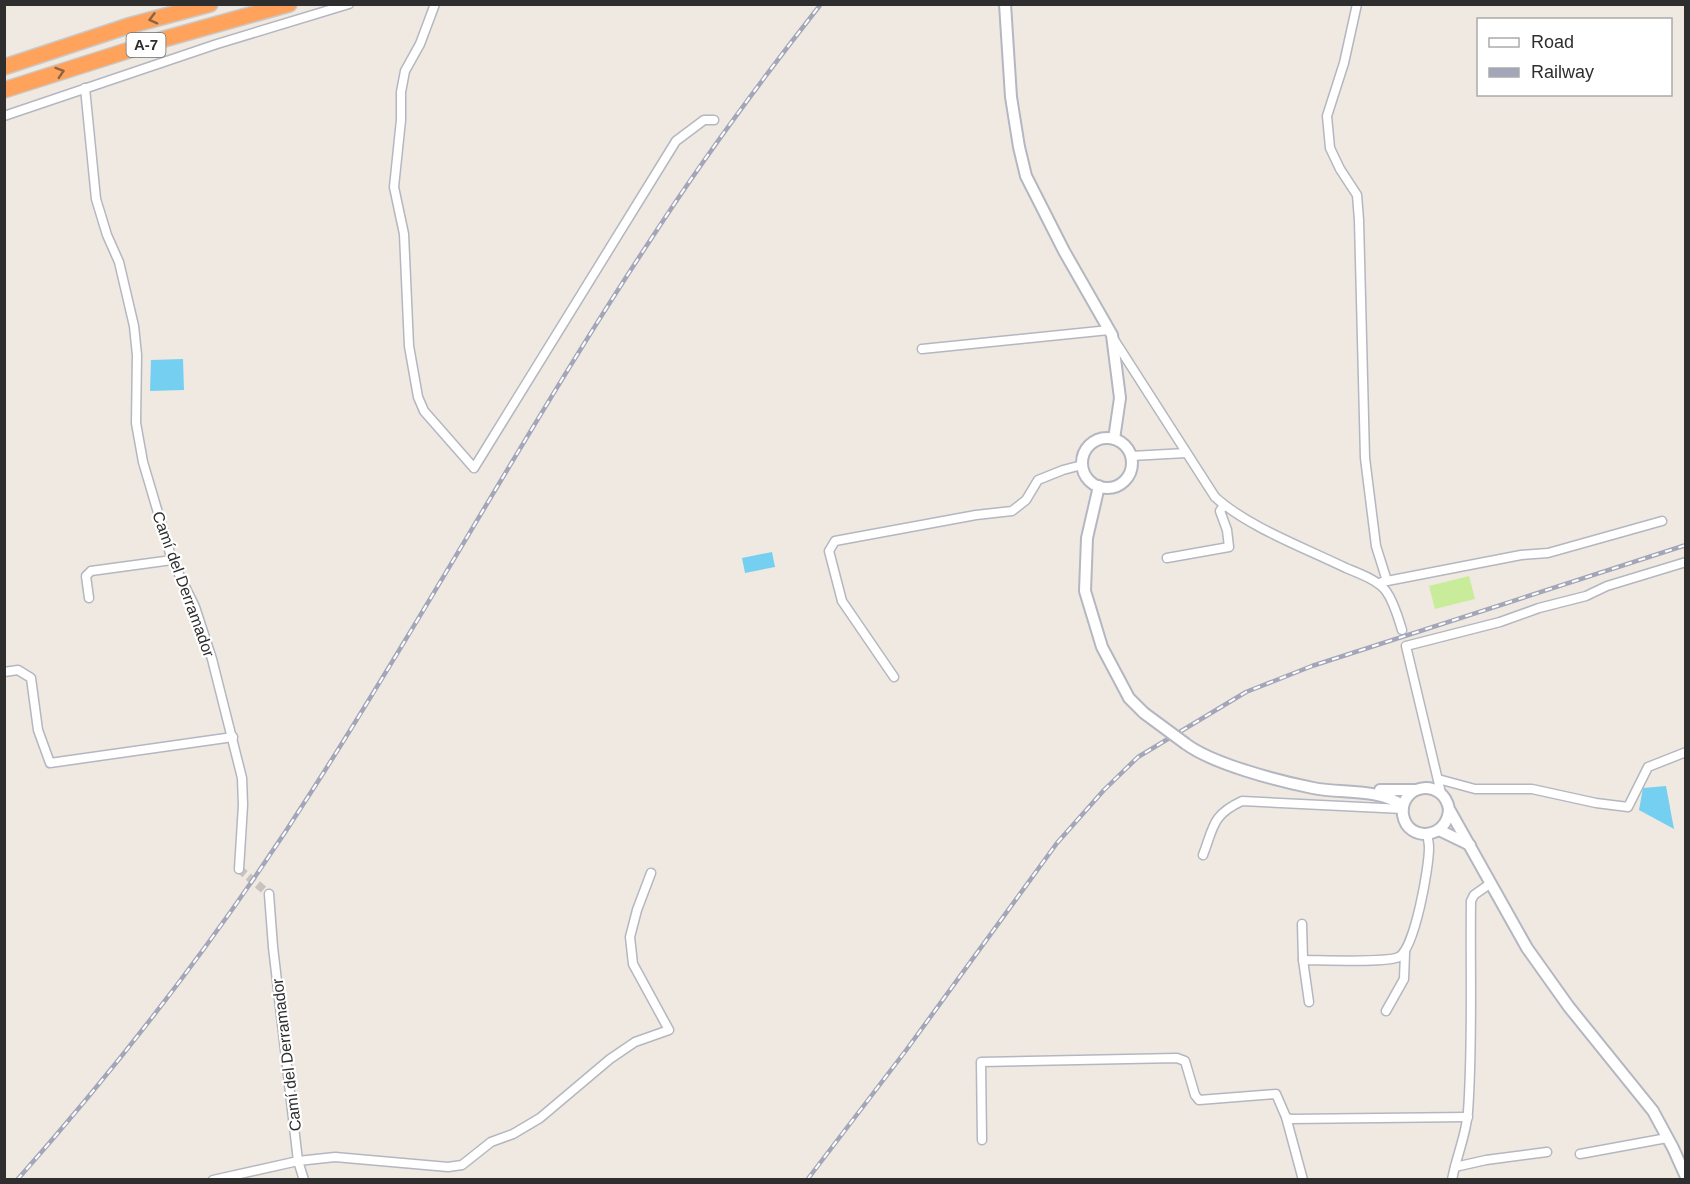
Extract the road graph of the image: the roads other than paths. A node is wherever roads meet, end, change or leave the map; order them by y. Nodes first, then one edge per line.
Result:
1 (210, 4) edge
2 (289, 4) edge
3 (349, 4) edge
4 (435, 4) edge
5 (1005, 4) edge
6 (1357, 4) edge
7 (4, 67) edge
8 (85, 88) junction
9 (4, 90) edge
10 (4, 116) edge
11 (714, 120) dead end
12 (1110, 332) junction
13 (922, 349) dead end
14 (1114, 439) junction
15 (1186, 453) junction
16 (1131, 456) junction
17 (1082, 465) junction
18 (1100, 486) junction
19 (1224, 505) junction
20 (1662, 521) dead end
21 (1167, 558) dead end
22 (172, 560) junction
23 (1686, 562) edge
24 (1387, 581) junction
25 (1376, 583) junction
26 (89, 598) dead end
27 (1402, 630) dead end
28 (4, 672) edge
29 (894, 677) dead end
30 (233, 737) junction
31 (1686, 752) edge
32 (1438, 779) junction
33 (1299, 784) junction
34 (1416, 790) junction
35 (1441, 793) junction
36 (1403, 808) junction
37 (1449, 809) junction
38 (1439, 830) junction
39 (1427, 834) junction
40 (1470, 845) junction
41 (1203, 855) dead end
42 (239, 869) dead end
43 (651, 873) dead end
44 (1491, 883) junction
45 (269, 894) dead end
46 (1302, 924) dead end
47 (1405, 953) junction
48 (1303, 960) junction
49 (1309, 1002) dead end
50 (1386, 1011) dead end
51 (1286, 1117) junction
52 (1468, 1117) junction
53 (1667, 1138) junction
54 (982, 1140) dead end
55 (1547, 1152) dead end
56 (1580, 1155) dead end
57 (298, 1161) junction
58 (1455, 1167) junction
59 (1686, 1177) edge
60 (213, 1179) edge
61 (304, 1179) edge
62 (1303, 1179) edge
63 (1452, 1179) edge

1 -> 7 highway, A-7
9 -> 2 highway, A-7
3 - 8 street
4 - 11 street
5 - 12 street
6 - 24 street
8 - 10 street
8 - 22 street, Camí del Derramador
12 - 13 street
12 - 14 street
12 - 15 street
14 - 16 street
14 - 17 street
15 - 16 street
15 - 19 street
16 - 18 street
17 - 18 street
17 - 29 street
18 - 33 street, bridge
19 - 21 street
19 - 25 street
20 - 24 street
22 - 26 street
22 - 30 street, Camí del Derramador
23 - 32 street
24 - 25 street
25 - 27 street
28 - 30 street
30 - 42 street, Camí del Derramador
31 - 32 street
32 - 35 street
33 - 34 street
33 - 36 street
34 - 35 street
34 - 36 street
35 - 37 street
36 - 39 street
36 - 41 street
37 - 38 street
37 - 40 street
38 - 39 street
38 - 40 street
39 - 47 street
40 - 44 street
43 - 57 street
44 - 52 street
44 - 53 street
45 - 57 street, Camí del Derramador
46 - 48 street
47 - 48 street
47 - 50 street
48 - 49 street
51 - 52 street
51 - 54 street
51 - 62 street
52 - 58 street
53 - 56 street
53 - 59 street
55 - 58 street
57 - 60 street
57 - 61 street, Camí del Derramador
58 - 63 street

